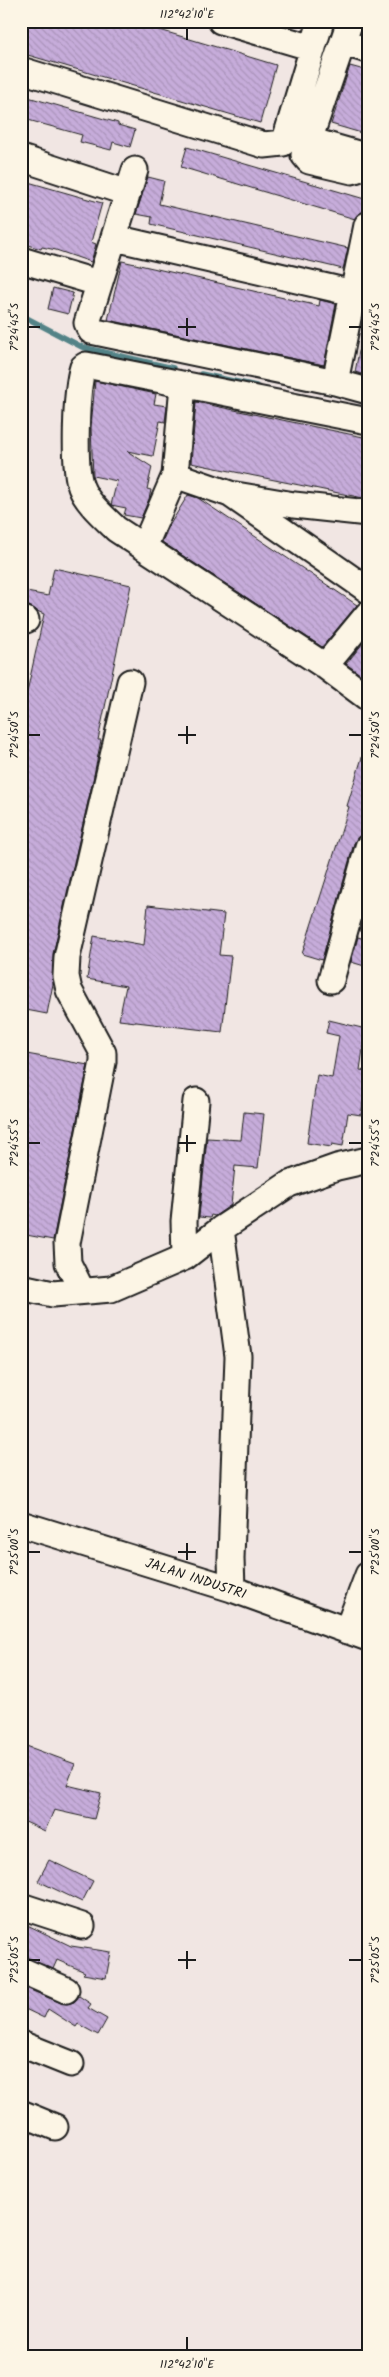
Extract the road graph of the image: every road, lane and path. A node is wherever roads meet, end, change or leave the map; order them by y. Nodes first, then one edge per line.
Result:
1 (221, 21) edge
2 (321, 21) edge
3 (347, 32) edge
4 (313, 48) junction
5 (368, 50) edge
6 (21, 70) edge
7 (367, 157) edge
8 (21, 158) edge
9 (367, 225) edge
10 (115, 238) junction
11 (21, 260) edge
12 (98, 283) junction
13 (354, 293) junction
14 (335, 382) junction
15 (183, 385) junction
16 (368, 391) edge
17 (368, 421) edge
18 (175, 475) junction
19 (230, 494) junction
20 (368, 513) edge
21 (144, 548) junction
22 (368, 590) edge
23 (368, 614) edge
24 (325, 666) junction
25 (130, 682) dead end
26 (368, 698) edge
27 (368, 847) edge
28 (331, 980) dead end
29 (196, 1100) dead end
30 (368, 1160) edge
31 (220, 1229) junction
32 (185, 1257) junction
33 (21, 1287) edge
34 (82, 1291) junction
35 (21, 1524) edge
36 (368, 1575) edge
37 (232, 1589) junction
38 (358, 1634) edge
39 (21, 1906) edge
40 (82, 1926) dead end
41 (21, 1970) edge
42 (66, 1990) dead end
43 (21, 2044) edge
44 (71, 2064) dead end
45 (21, 2113) edge
46 (55, 2127) dead end

1 - 4 street
2 - 4 street
3 - 5 street
3 - 7 street
4 - 6 street
8 - 10 street
9 - 13 street
10 - 12 street
10 - 13 street
11 - 12 street
12 - 14 street
13 - 14 street
14 - 16 street
15 - 17 street
15 - 18 street
15 - 21 street
18 - 19 street
18 - 21 street
19 - 20 street
19 - 22 street
21 - 24 street
23 - 24 street
24 - 26 street
25 - 34 street
27 - 28 street
29 - 32 street
30 - 31 street
31 - 32 street
31 - 37 street
32 - 34 street
33 - 34 street
35 - 37 street, JALAN INDUSTRI
36 - 38 street
37 - 38 street, JALAN INDUSTRI
39 - 40 street
41 - 42 street
43 - 44 street
45 - 46 street

